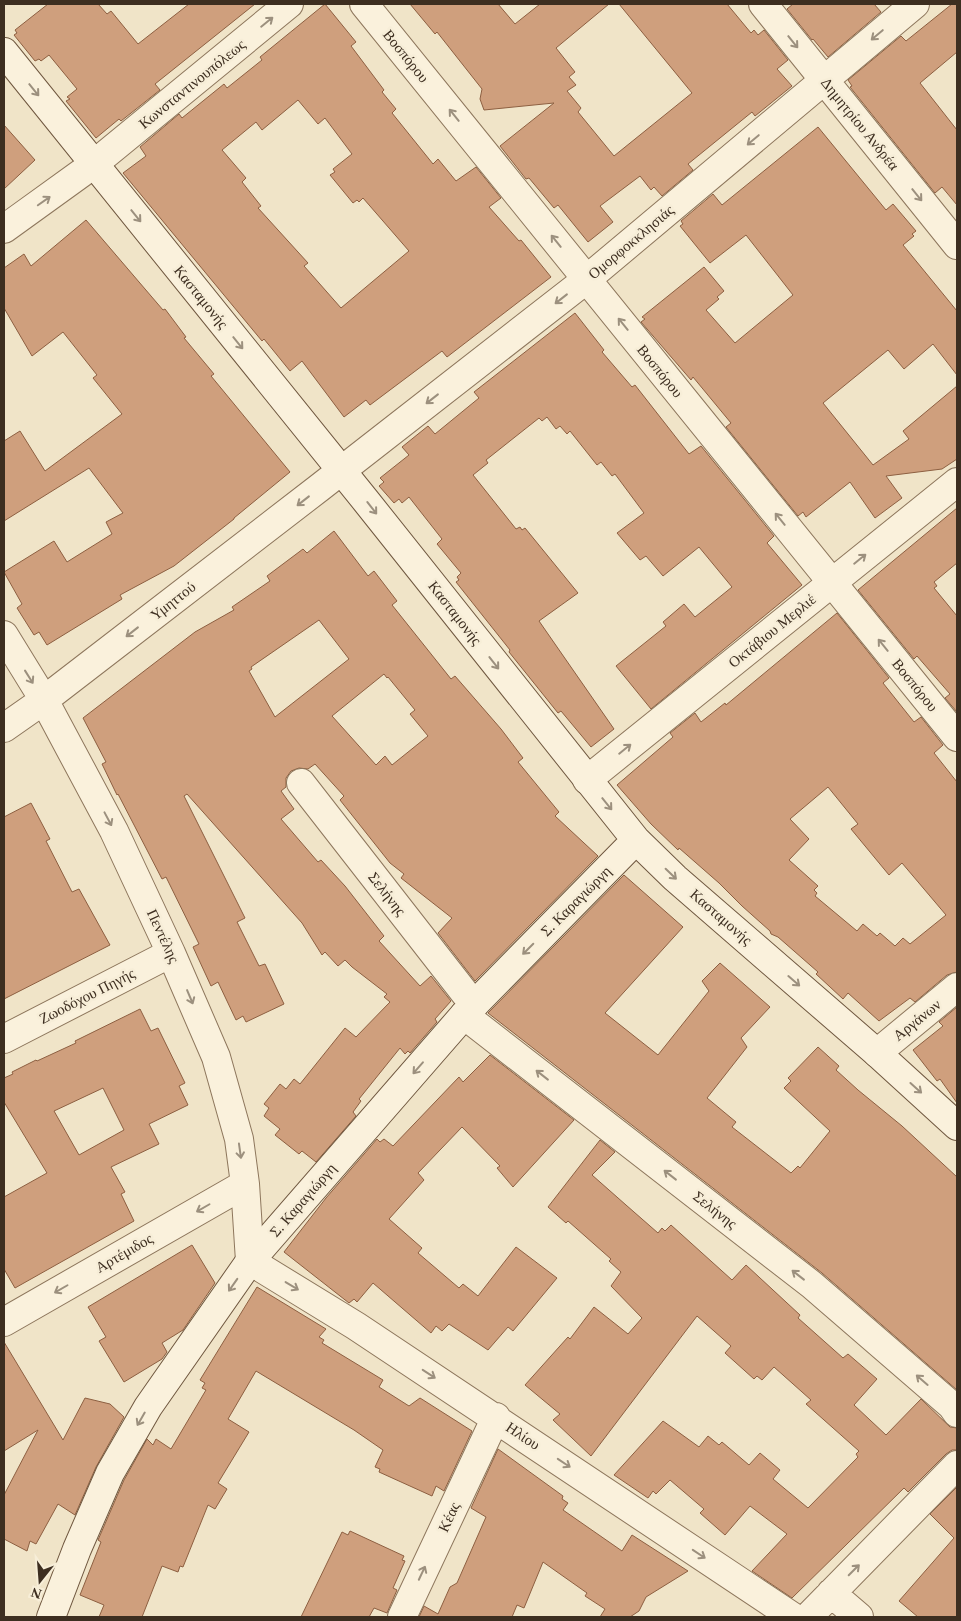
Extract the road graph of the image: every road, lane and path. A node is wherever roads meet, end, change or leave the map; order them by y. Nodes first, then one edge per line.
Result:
1 (289, 4) edge
2 (364, 4) edge
3 (762, 4) edge
4 (915, 4) edge
5 (4, 52) edge
6 (824, 80) junction
7 (94, 164) junction
8 (4, 229) edge
9 (957, 245) edge
10 (586, 279) junction
11 (341, 470) junction
12 (957, 482) edge
13 (832, 582) junction
14 (4, 635) edge
15 (44, 700) junction
16 (4, 728) edge
17 (957, 737) edge
18 (587, 780) junction
19 (301, 784) dead end
20 (636, 840) junction
21 (171, 953) junction
22 (957, 988) edge
23 (469, 1010) junction
24 (4, 1039) edge
25 (877, 1053) junction
26 (957, 1126) edge
27 (245, 1184) junction
28 (250, 1261) junction
29 (4, 1322) edge
30 (957, 1413) edge
31 (496, 1418) junction
32 (957, 1465) edge
33 (831, 1593) junction
34 (51, 1617) edge
35 (402, 1617) edge
36 (793, 1617) edge
37 (808, 1617) edge
38 (859, 1617) edge

7 -> 1 street, Κωνσταντινουπόλεως
10 -> 2 street, Βοσπόρου
3 -> 6 street, Δημητρίου Ανδρέα
4 -> 6 street, Ομορφοκκλησιάς
5 -> 7 street, Κασταμονής
6 -> 9 street, Δημητρίου Ανδρέα
6 -> 10 street, Ομορφοκκλησιάς
8 -> 7 street, Κωνσταντινουπόλεως
7 -> 11 street, Κασταμονής
10 -> 11 street, Ομορφοκκλησιάς
13 -> 10 street, Βοσπόρου
11 -> 15 street, Υμηττού
11 -> 18 street, Κασταμονής
13 -> 12 street, Οκτάβιου Μερλιέ
17 -> 13 street, Βοσπόρου
18 -> 13 street, Οκτάβιου Μερλιέ
14 -> 15 street, Πεντέλης
15 - 16 street, Υμηττού
15 -> 21 street, Πεντέλης
18 -> 20 street, Κασταμονής
19 - 23 street, Σελήνης
20 -> 23 street, Σ. Καραγιώργη
20 -> 25 street, Κασταμονής
21 - 24 street, Ζωοδόχου Πηγής
21 -> 27 street, Πεντέλης
22 - 25 street, Αργάνων
23 -> 28 street, Σ. Καραγιώργη
30 -> 23 street, Σελήνης
25 -> 26 street, Κασταμονής
27 - 28 street, Πεντέλης
27 -> 29 street, Αρτέμιδος
28 -> 31 street, Ηλίου
28 -> 34 street, Σ. Καραγιώργη
35 -> 31 street, Κέας
31 -> 36 street, Ηλίου
33 -> 32 street
33 - 37 street
33 - 38 street

